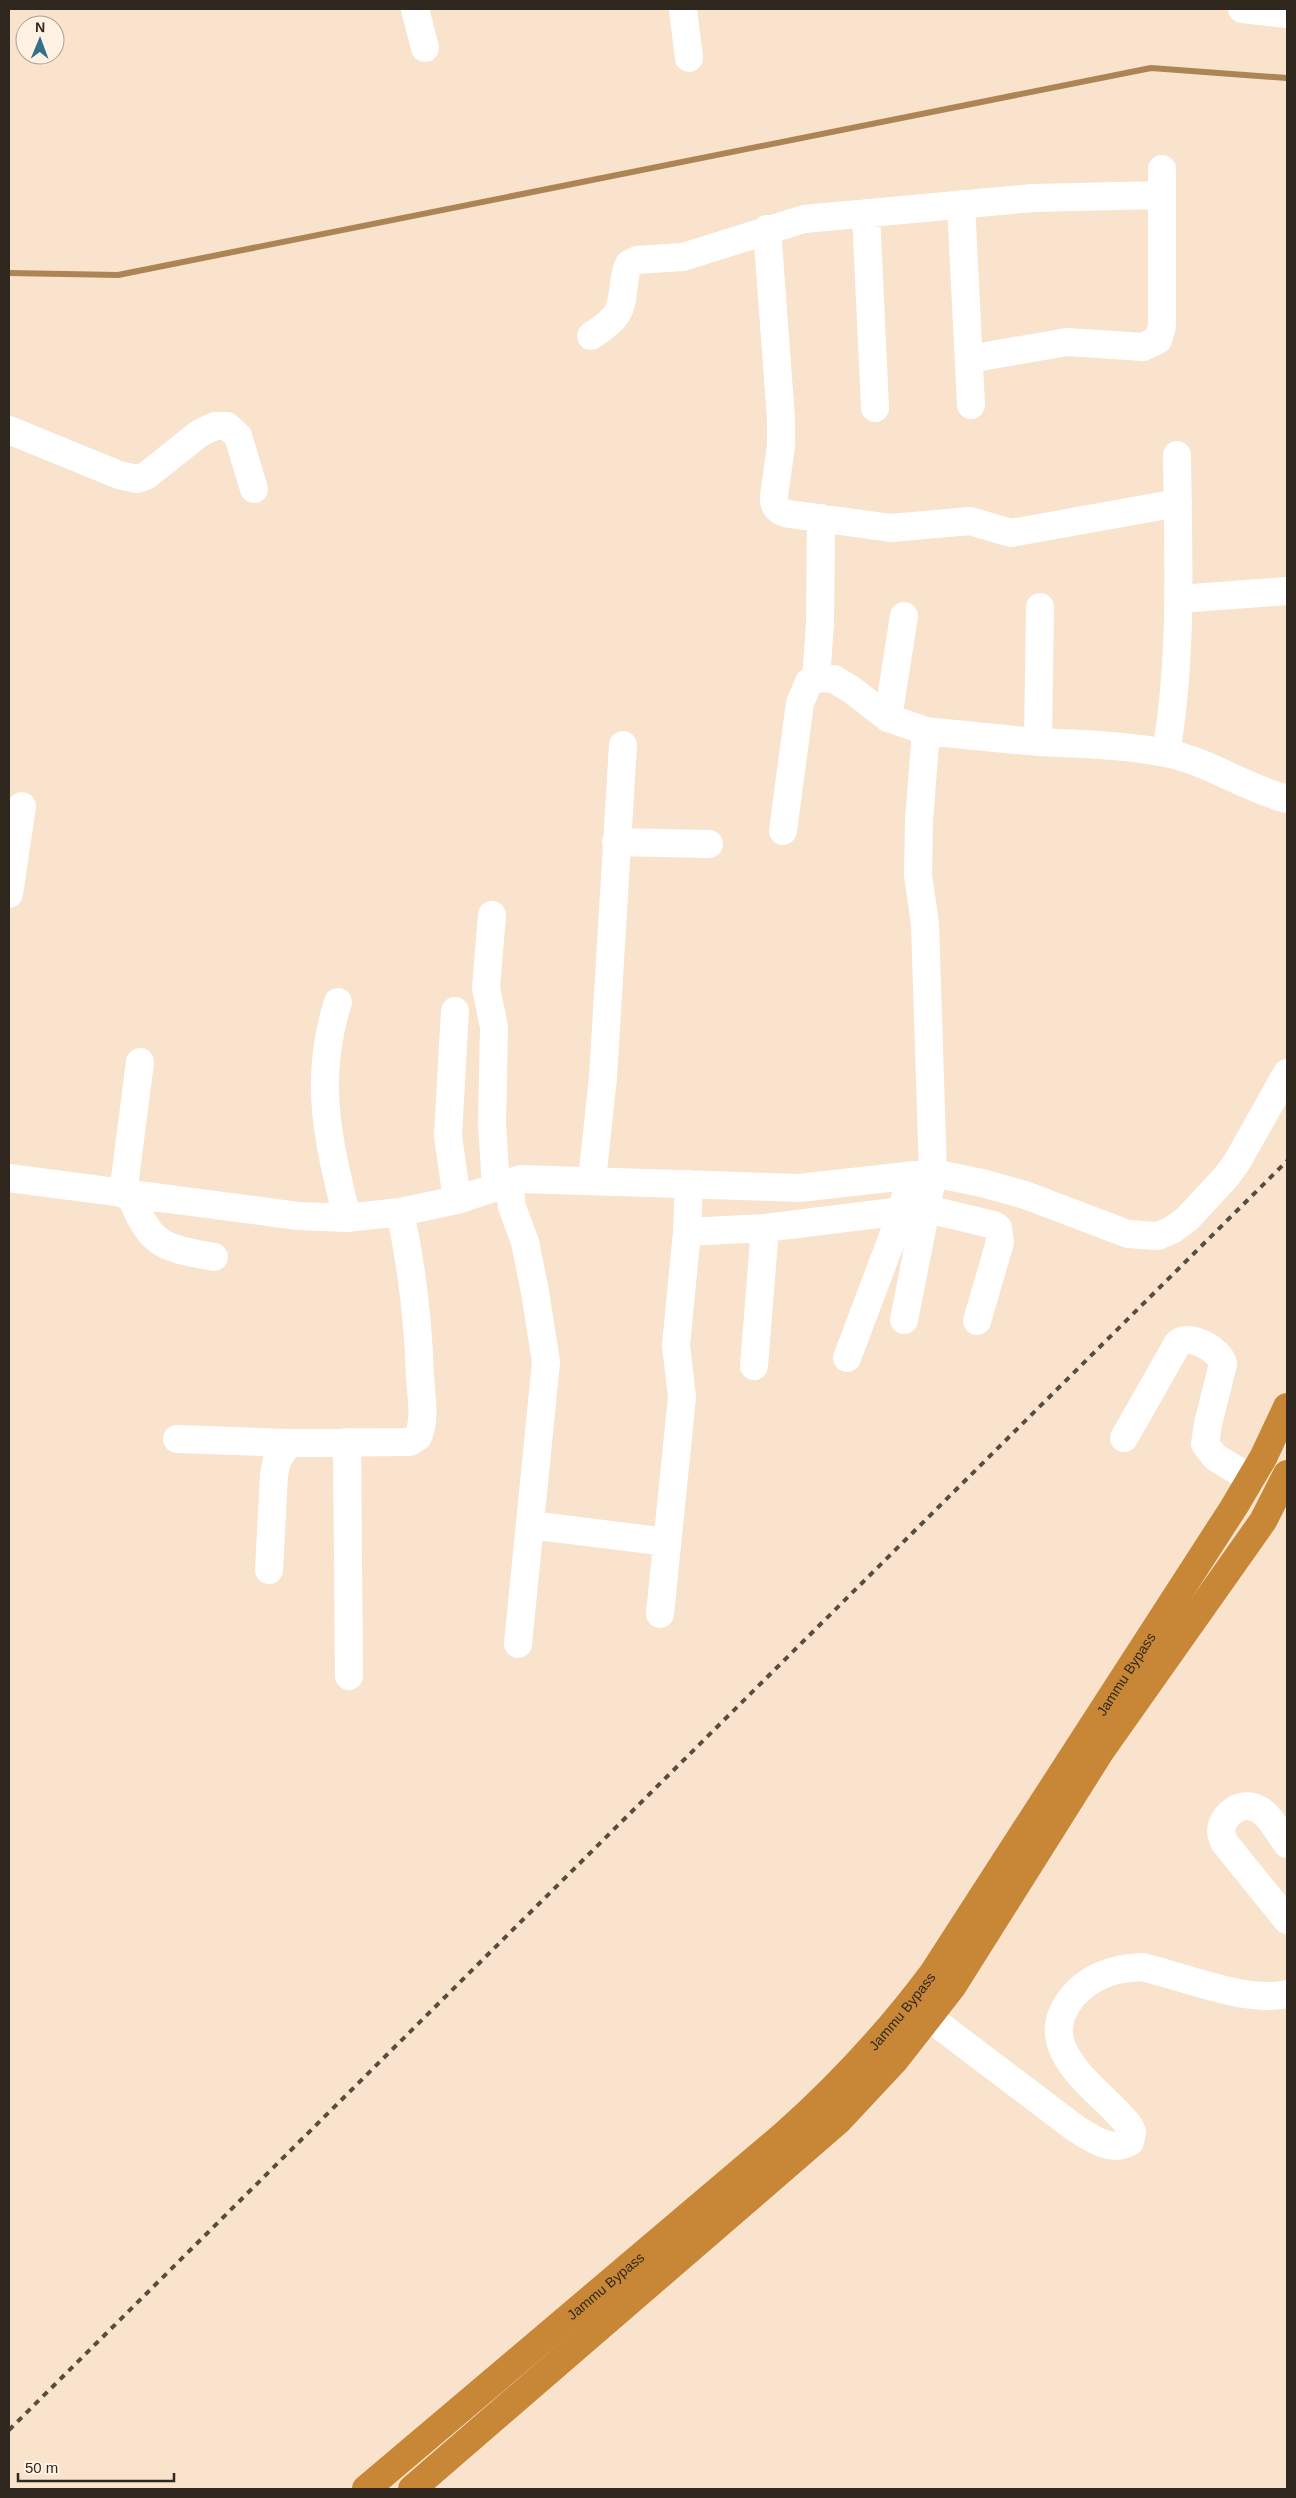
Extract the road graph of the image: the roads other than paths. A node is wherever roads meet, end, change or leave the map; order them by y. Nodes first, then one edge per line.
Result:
1 (415, 9) edge
2 (682, 9) edge
3 (1242, 9) edge
4 (1287, 14) edge
5 (425, 48) dead end
6 (689, 58) dead end
7 (961, 204) junction
8 (866, 213) junction
9 (767, 229) junction
10 (590, 336) dead end
11 (969, 359) junction
12 (971, 404) dead end
13 (874, 408) dead end
14 (9, 430) edge
15 (1177, 455) dead end
16 (254, 489) dead end
17 (1178, 503) junction
18 (821, 518) junction
19 (1287, 591) edge
20 (1179, 599) junction
21 (1040, 607) dead end
22 (904, 616) dead end
23 (816, 678) junction
24 (888, 718) junction
25 (926, 731) junction
26 (1038, 742) junction
27 (624, 745) dead end
28 (1166, 753) junction
29 (1287, 799) edge
30 (22, 806) dead end
31 (783, 831) dead end
32 (616, 842) junction
33 (708, 844) dead end
34 (9, 894) edge
35 (492, 915) dead end
36 (338, 1002) dead end
37 (454, 1011) dead end
38 (140, 1062) dead end
39 (1287, 1073) edge
40 (9, 1178) edge
41 (592, 1180) junction
42 (507, 1191) junction
43 (126, 1194) junction
44 (918, 1194) junction
45 (457, 1200) junction
46 (688, 1210) junction
47 (348, 1218) junction
48 (403, 1228) junction
49 (765, 1228) junction
50 (214, 1257) dead end
51 (904, 1320) dead end
52 (977, 1321) dead end
53 (846, 1358) dead end
54 (754, 1366) dead end
55 (1287, 1407) edge
56 (1124, 1438) dead end
57 (177, 1439) dead end
58 (347, 1442) junction
59 (289, 1444) junction
60 (1287, 1476) edge
61 (1251, 1479) junction
62 (532, 1525) junction
63 (667, 1542) junction
64 (269, 1570) dead end
65 (660, 1614) dead end
66 (518, 1644) dead end
67 (349, 1676) dead end
68 (1287, 1844) edge
69 (1287, 1920) edge
70 (1287, 1994) edge
71 (920, 2010) junction
72 (366, 2489) edge
73 (412, 2489) edge

1 - 5 street
2 - 6 street
3 - 4 street
7 - 8 street
7 - 11 street
7 - 11 street
8 - 9 street
8 - 13 street
9 - 10 street
9 - 18 street
11 - 12 street
14 - 16 street
15 - 17 street
17 - 18 street
17 - 20 street
18 - 23 street
19 - 20 street
20 - 28 street
21 - 26 street
22 - 24 street
23 - 24 street
23 - 31 street
24 - 25 street
25 - 26 street
25 - 44 street
26 - 28 street
27 - 32 street
28 - 29 street
30 - 34 street
32 - 33 street
32 - 41 street
35 - 42 street
36 - 47 street
37 - 45 street
38 - 43 street
39 - 44 street
40 - 43 street
41 - 42 street
41 - 46 street
42 - 45 street
42 - 62 street
43 - 47 street
43 - 50 street
44 - 46 street
44 - 49 street
44 - 51 street
44 - 52 street
44 - 53 street
45 - 48 street
46 - 49 street
46 - 63 street
47 - 48 street
48 - 58 street
49 - 54 street
55 - 61 highway, Jammu Bypass
56 - 61 street
57 - 59 street
58 - 59 street
58 - 67 street
59 - 64 street
60 - 71 highway, Jammu Bypass
61 - 71 highway, Jammu Bypass
62 - 63 street
62 - 66 street
63 - 65 street
68 - 69 street
70 - 71 street
71 - 72 highway, Jammu Bypass
71 - 73 highway, Jammu Bypass

